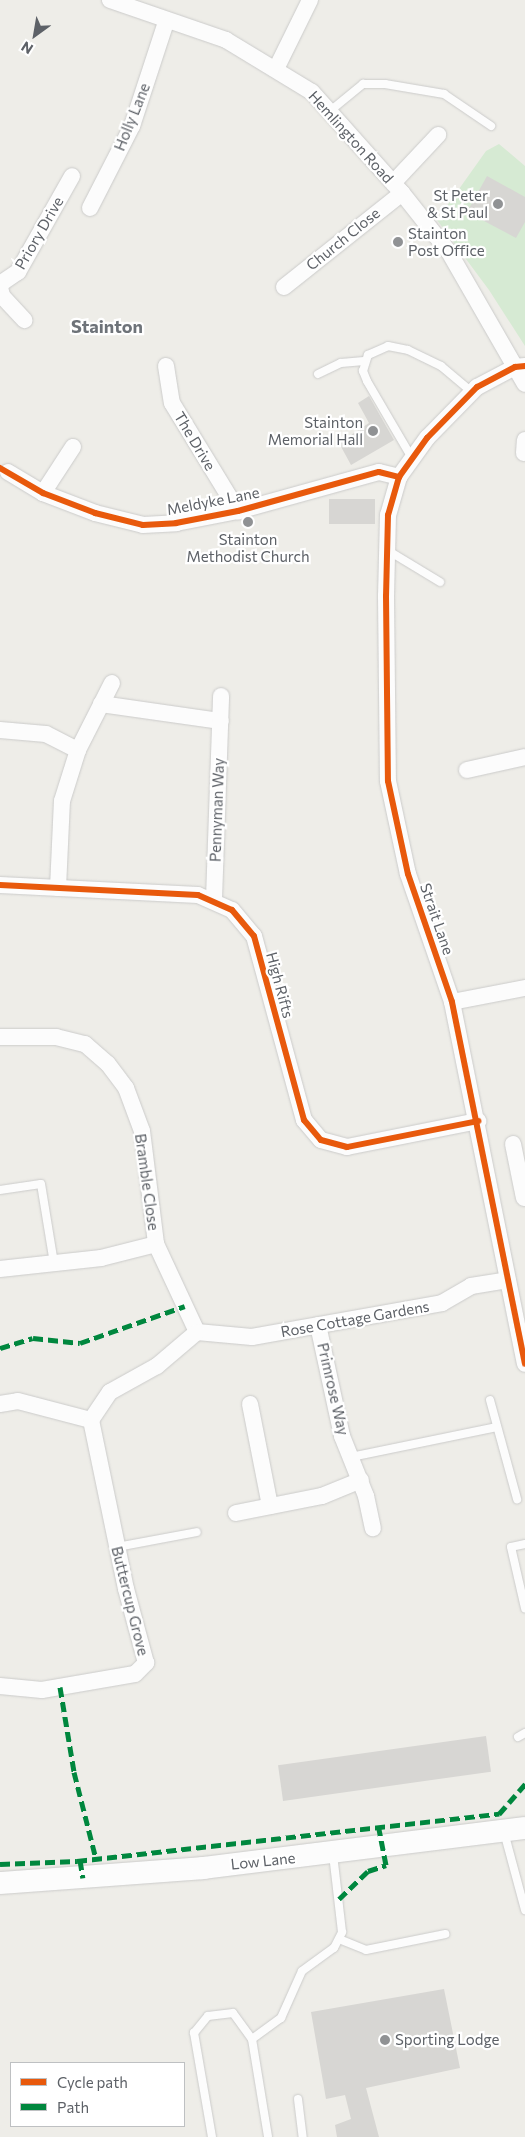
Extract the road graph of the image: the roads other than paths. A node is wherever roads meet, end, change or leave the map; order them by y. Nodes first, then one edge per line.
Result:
1 (110, 0) edge
2 (310, 0) edge
3 (166, 22) junction
4 (277, 67) junction
5 (330, 111) junction
6 (491, 126) dead end
7 (438, 135) dead end
8 (72, 176) dead end
9 (398, 188) junction
10 (90, 208) dead end
11 (0, 286) edge
12 (284, 287) dead end
13 (24, 320) dead end
14 (364, 361) junction
15 (166, 366) dead end
16 (520, 366) edge
17 (318, 374) dead end
18 (525, 384) edge
19 (472, 392) junction
20 (72, 447) dead end
21 (412, 458) junction
22 (8, 472) dead end
23 (399, 477) junction
24 (43, 493) junction
25 (238, 511) junction
26 (387, 550) junction
27 (440, 582) dead end
28 (112, 683) dead end
29 (221, 696) dead end
30 (101, 704) junction
31 (220, 721) junction
32 (0, 730) edge
33 (78, 750) junction
34 (525, 758) edge
35 (466, 770) dead end
36 (0, 885) edge
37 (58, 888) junction
38 (214, 899) junction
39 (525, 988) edge
40 (452, 1002) junction
41 (0, 1037) edge
42 (478, 1121) junction
43 (514, 1144) dead end
44 (522, 1172) edge
45 (0, 1190) edge
46 (525, 1201) edge
47 (156, 1244) junction
48 (54, 1263) junction
49 (0, 1269) edge
50 (508, 1280) junction
51 (318, 1326) junction
52 (197, 1332) junction
53 (525, 1364) edge
54 (490, 1400) dead end
55 (0, 1404) edge
56 (250, 1404) dead end
57 (91, 1420) junction
58 (497, 1427) junction
59 (351, 1457) junction
60 (361, 1480) junction
61 (517, 1499) dead end
62 (270, 1506) junction
63 (236, 1513) dead end
64 (373, 1528) dead end
65 (196, 1532) dead end
66 (525, 1544) edge
67 (117, 1547) junction
68 (525, 1608) edge
69 (0, 1686) edge
70 (514, 1829) edge
71 (333, 1854) junction
72 (0, 1883) edge
73 (525, 1910) edge
74 (445, 1934) dead end
75 (339, 1939) junction
76 (252, 2039) junction
77 (298, 2099) dead end
78 (212, 2137) edge
79 (268, 2137) edge
80 (304, 2137) edge

1 - 3 street, Hemlington Road
2 - 4 street
3 - 4 street, Hemlington Road
3 - 10 street, Holly Lane
4 - 5 street, Hemlington Road
5 - 6 lane
5 - 9 street, Hemlington Road
7 - 9 street, Church Close
8 - 11 street, Priory Drive
9 - 12 street, Church Close
9 - 16 street, Hemlington Road
11 - 13 street, Priory Drive
14 - 17 lane
14 - 19 lane
14 - 21 lane
15 - 25 street, The Drive
16 - 18 street, Hemlington Road
16 - 19 street, Strait Lane
19 - 21 street, Strait Lane
20 - 24 street
21 - 23 street, Strait Lane
22 - 24 street, Meldyke Lane
23 - 25 street, Meldyke Lane
23 - 26 street, Strait Lane
24 - 25 street, Meldyke Lane
26 - 27 lane
26 - 40 street, Strait Lane
28 - 30 street
29 - 31 street, Pennyman Way
30 - 31 street
30 - 33 street
31 - 38 street, Pennyman Way
32 - 33 street
33 - 37 street
34 - 35 street
36 - 37 street, High Rifts
37 - 38 street, High Rifts
38 - 42 street, High Rifts
39 - 40 street
40 - 42 street, Strait Lane
41 - 47 street, Bramble Close
42 - 50 street, Strait Lane
43 - 44 street
44 - 46 street
45 - 48 lane
47 - 48 street, Bramble Close
47 - 52 street, Bramble Close
48 - 49 street, Bramble Close
50 - 51 street, Rose Cottage Gardens
50 - 53 street, Strait Lane
51 - 52 street, Rose Cottage Gardens
51 - 59 street, Primrose Way
52 - 57 street
54 - 58 lane
55 - 57 street
56 - 62 street
57 - 67 street, Buttercup Grove
58 - 59 lane
58 - 61 lane
59 - 60 street, Primrose Way
60 - 62 street
60 - 64 street, Primrose Way
62 - 63 street
65 - 67 lane
66 - 68 lane
67 - 69 street, Buttercup Grove
70 - 71 main road, Low Lane
70 - 73 lane
71 - 72 main road, Low Lane
71 - 75 lane
74 - 75 lane
75 - 76 lane
76 - 78 lane
76 - 79 lane
77 - 80 lane

